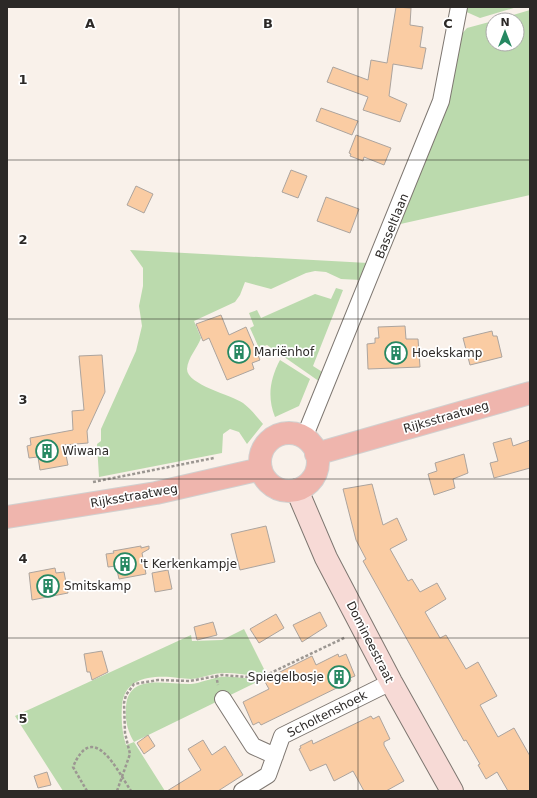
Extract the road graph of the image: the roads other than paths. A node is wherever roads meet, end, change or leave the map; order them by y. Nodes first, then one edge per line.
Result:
1 (459, 7) edge
2 (530, 393) edge
3 (312, 440) junction
4 (257, 460) junction
5 (297, 490) junction
6 (7, 517) edge
7 (391, 682) junction
8 (223, 699) dead end
9 (275, 756) junction
10 (242, 791) edge
11 (452, 791) edge

1 - 3 street, Basseltlaan
2 - 3 main road, Rijksstraatweg
3 - 4 main road
3 - 5 main road
4 - 5 main road
4 - 6 main road, Rijksstraatweg
5 - 7 main road, Domineestraat
7 - 9 street, Scholtenshoek
7 - 11 main road, Domineestraat
8 - 9 street
9 - 10 street, Scholtenshoek

